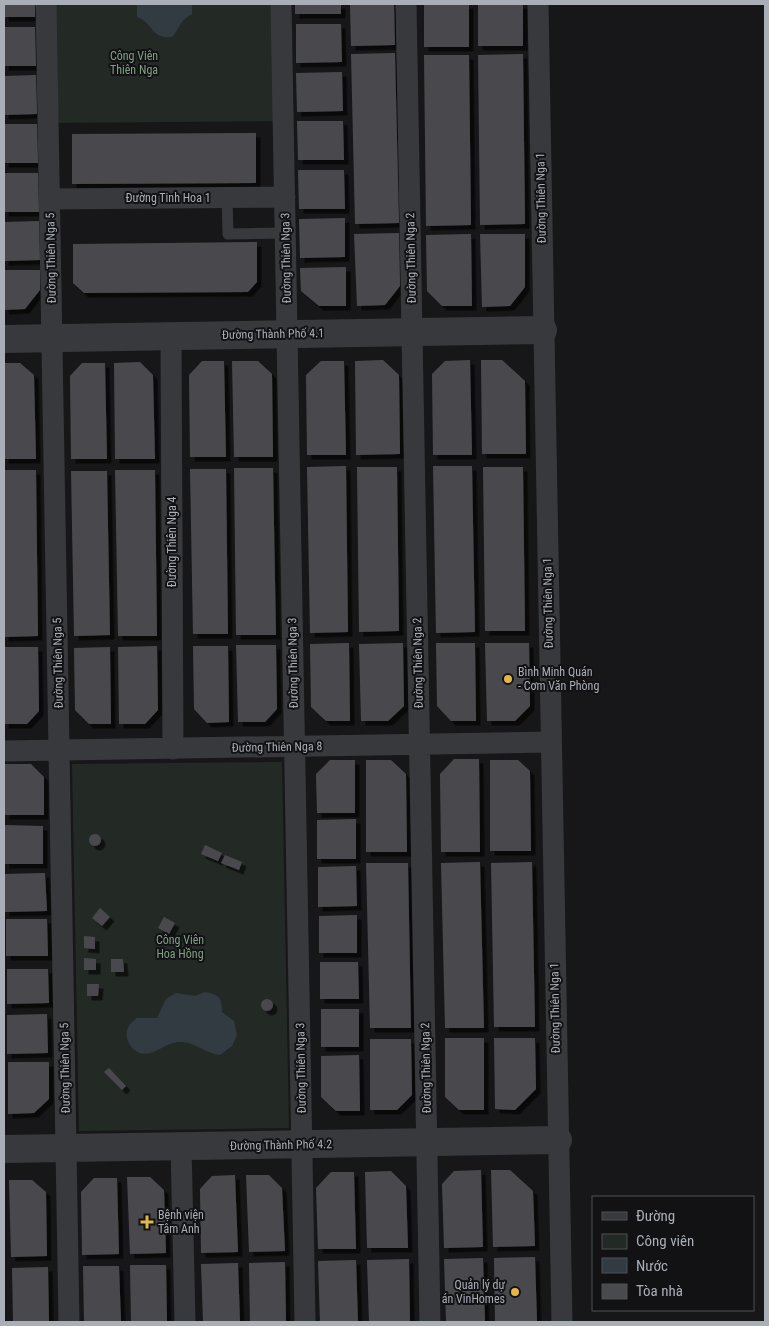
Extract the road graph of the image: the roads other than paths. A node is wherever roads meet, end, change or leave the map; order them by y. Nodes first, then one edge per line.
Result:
1 (46, 4) edge
2 (282, 4) edge
3 (406, 4) edge
4 (538, 4) edge
5 (285, 197) junction
6 (227, 198) junction
7 (50, 199) junction
8 (286, 233) junction
9 (543, 330) junction
10 (412, 332) junction
11 (287, 334) junction
12 (171, 336) junction
13 (52, 338) junction
14 (4, 339) edge
15 (550, 742) junction
16 (420, 744) junction
17 (295, 746) junction
18 (173, 749) junction
19 (59, 750) junction
20 (4, 751) edge
21 (558, 1140) junction
22 (427, 1142) junction
23 (302, 1144) junction
24 (181, 1146) junction
25 (66, 1148) junction
26 (4, 1149) edge
27 (69, 1322) edge
28 (185, 1322) edge
29 (305, 1322) edge
30 (430, 1322) edge
31 (562, 1322) edge

1 - 7 street, Đường Thiên Nga 5
2 - 5 street, Đường Thiên Nga 3
3 - 10 street, Đường Thiên Nga 2
4 - 9 street, Đường Thiên Nga 1
5 - 6 street, Đường Tinh Hoa 1
5 - 8 street, Đường Thiên Nga 3
6 - 7 street, Đường Tinh Hoa 1
6 - 8 lane
7 - 13 street, Đường Thiên Nga 5
8 - 11 street, Đường Thiên Nga 3
9 - 10 street, Đường Thành Phố 4.1
9 - 15 street, Đường Thiên Nga 1
10 - 11 street, Đường Thành Phố 4.1
10 - 16 street, Đường Thiên Nga 2
11 - 12 street, Đường Thành Phố 4.1
11 - 17 street, Đường Thiên Nga 3
12 - 13 street, Đường Thành Phố 4.1
12 - 18 street, Đường Thiên Nga 4
13 - 14 street, Đường Thành Phố 4.1
13 - 19 street, Đường Thiên Nga 5
15 - 16 street, Đường Thiên Nga 8
15 - 21 street, Đường Thiên Nga 1
16 - 17 street, Đường Thiên Nga 8
16 - 22 street, Đường Thiên Nga 2
17 - 18 street, Đường Thiên Nga 8
17 - 23 street, Đường Thiên Nga 3
18 - 19 street, Đường Thiên Nga 8
19 - 20 street, Đường Thiên Nga 8
19 - 25 street, Đường Thiên Nga 5
21 - 22 street, Đường Thành Phố 4.2
21 - 31 street, Đường Thiên Nga 1
22 - 23 street, Đường Thành Phố 4.2
22 - 30 street, Đường Thiên Nga 2
23 - 24 street, Đường Thành Phố 4.2
23 - 29 street, Đường Thiên Nga 3
24 - 25 street, Đường Thành Phố 4.2
24 - 28 street
25 - 26 street, Đường Thành Phố 4.2
25 - 27 street, Đường Thiên Nga 5

